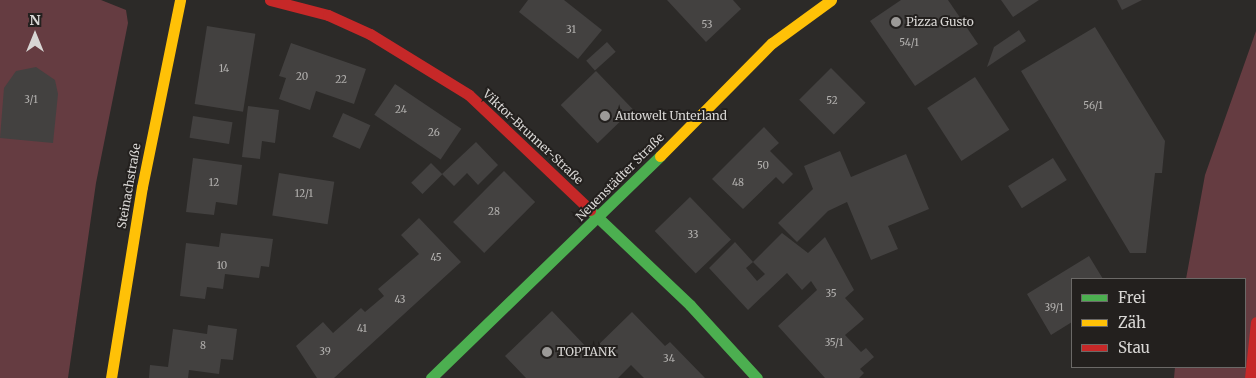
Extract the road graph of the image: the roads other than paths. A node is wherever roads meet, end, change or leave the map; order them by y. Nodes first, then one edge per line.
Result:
1 (180, 0) edge
2 (270, 0) edge
3 (831, 0) edge
4 (599, 218) junction
5 (1256, 322) edge
6 (111, 378) edge
7 (431, 378) edge
8 (757, 378) edge
9 (1250, 378) edge

1 - 6 main road, Steinachstraße
2 - 4 main road, Viktor-Brunner-Straße
3 - 4 main road, Neuenstädter Straße
4 - 7 main road, Neuenstädter Straße
4 - 8 main road, Viktor-Brunner-Straße
5 - 9 main road

